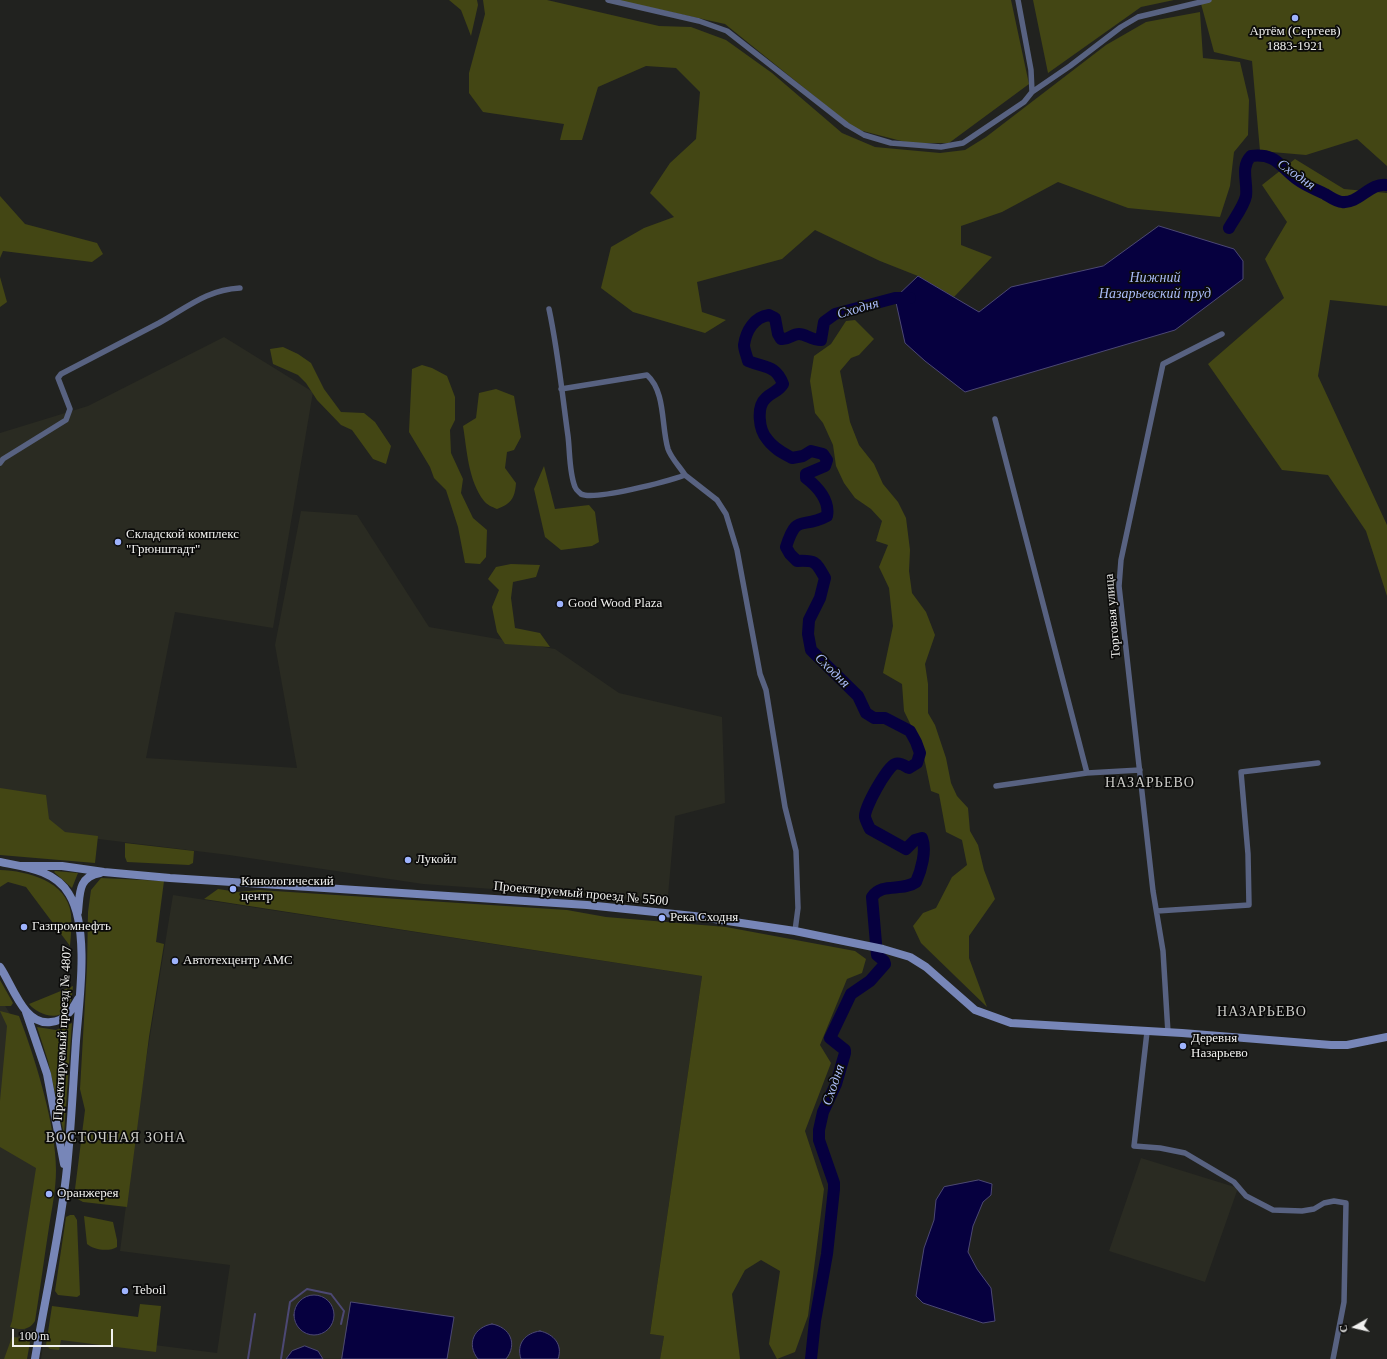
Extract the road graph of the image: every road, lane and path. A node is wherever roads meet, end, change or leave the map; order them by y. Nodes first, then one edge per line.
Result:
1 (608, 0) edge
2 (1018, 0) edge
3 (1209, 0) edge
4 (1032, 92) junction
5 (240, 288) dead end
6 (549, 309) dead end
7 (1222, 334) dead end
8 (562, 389) junction
9 (995, 419) dead end
10 (0, 463) edge
11 (686, 475) junction
12 (1318, 763) dead end
13 (1140, 770) junction
14 (1087, 773) junction
15 (996, 786) dead end
16 (0, 862) edge
17 (21, 866) junction
18 (104, 872) junction
19 (1157, 912) junction
20 (77, 915) junction
21 (795, 931) junction
22 (0, 967) edge
23 (80, 997) junction
24 (26, 1012) junction
25 (1147, 1032) junction
26 (1168, 1033) junction
27 (1387, 1037) edge
28 (66, 1177) junction
29 (35, 1359) edge
30 (1333, 1359) edge

1 - 4 street
2 - 4 street
3 - 4 street
5 - 10 street
6 - 8 street
7 - 13 street, Торговая улица
8 - 11 street
8 - 11 street
9 - 14 street
11 - 21 street
12 - 19 street
13 - 14 street
13 - 19 street, Торговая улица
14 - 15 street
16 - 17 street
17 - 18 street, Проектируемый проезд № 5500
17 - 20 street
18 - 20 street, Проектируемый проезд № 5500
18 - 21 street, Проектируемый проезд № 5500
19 - 26 street, Торговая улица
20 - 23 street, Проектируемый проезд № 4807
21 - 25 street, Проектируемый проезд № 5500
22 - 24 street, Проектируемый проезд № 4807
23 - 24 street
23 - 28 street, Проектируемый проезд № 4807
24 - 28 street, Проектируемый проезд № 4807
25 - 26 street, Проектируемый проезд № 5500
25 - 30 street
26 - 27 street, Проектируемый проезд № 5500
28 - 29 street, Проектируемый проезд № 4807

